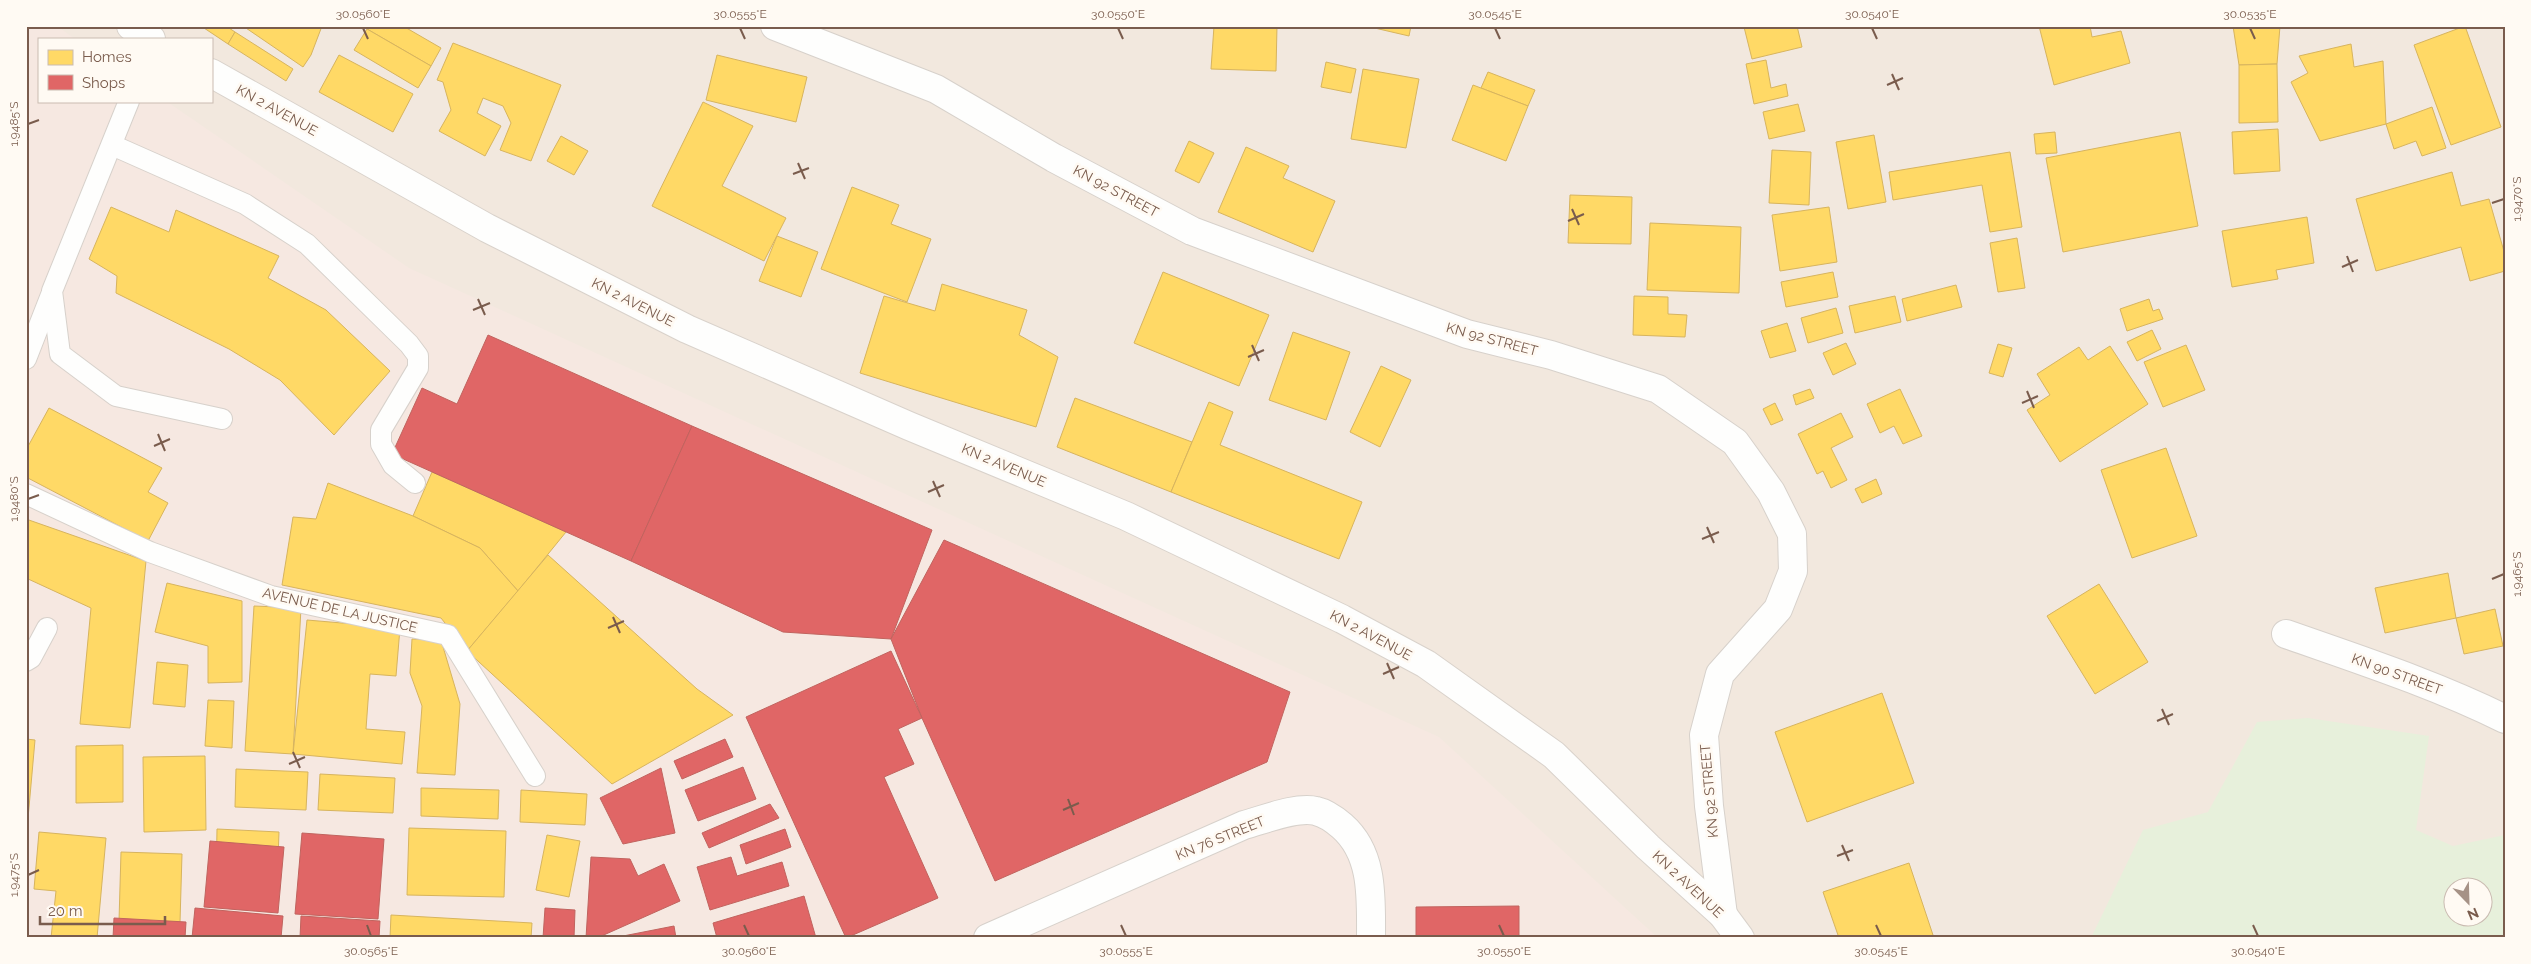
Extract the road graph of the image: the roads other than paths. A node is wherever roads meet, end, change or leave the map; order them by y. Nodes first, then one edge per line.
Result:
1 (131, 26) edge
2 (775, 26) edge
3 (149, 38) edge
4 (212, 74) edge
5 (129, 102) edge
6 (112, 145) junction
7 (52, 291) junction
8 (26, 359) edge
9 (222, 418) dead end
10 (415, 483) dead end
11 (26, 494) edge
12 (47, 628) dead end
13 (2286, 634) dead end
14 (26, 661) edge
15 (2505, 719) edge
16 (535, 776) dead end
17 (1723, 915) junction
18 (988, 938) edge
19 (1371, 938) edge
20 (1740, 938) edge

1 - 3 street
2 - 17 street, KN 92 STREET
4 - 17 street, KN 2 AVENUE
5 - 6 lane
6 - 7 lane
6 - 10 lane
7 - 8 lane
7 - 9 lane
11 - 16 lane, AVENUE DE LA JUSTICE
12 - 14 lane
13 - 15 street, KN 90 STREET
17 - 20 street, KN 2 AVENUE
18 - 19 street, KN 76 STREET

